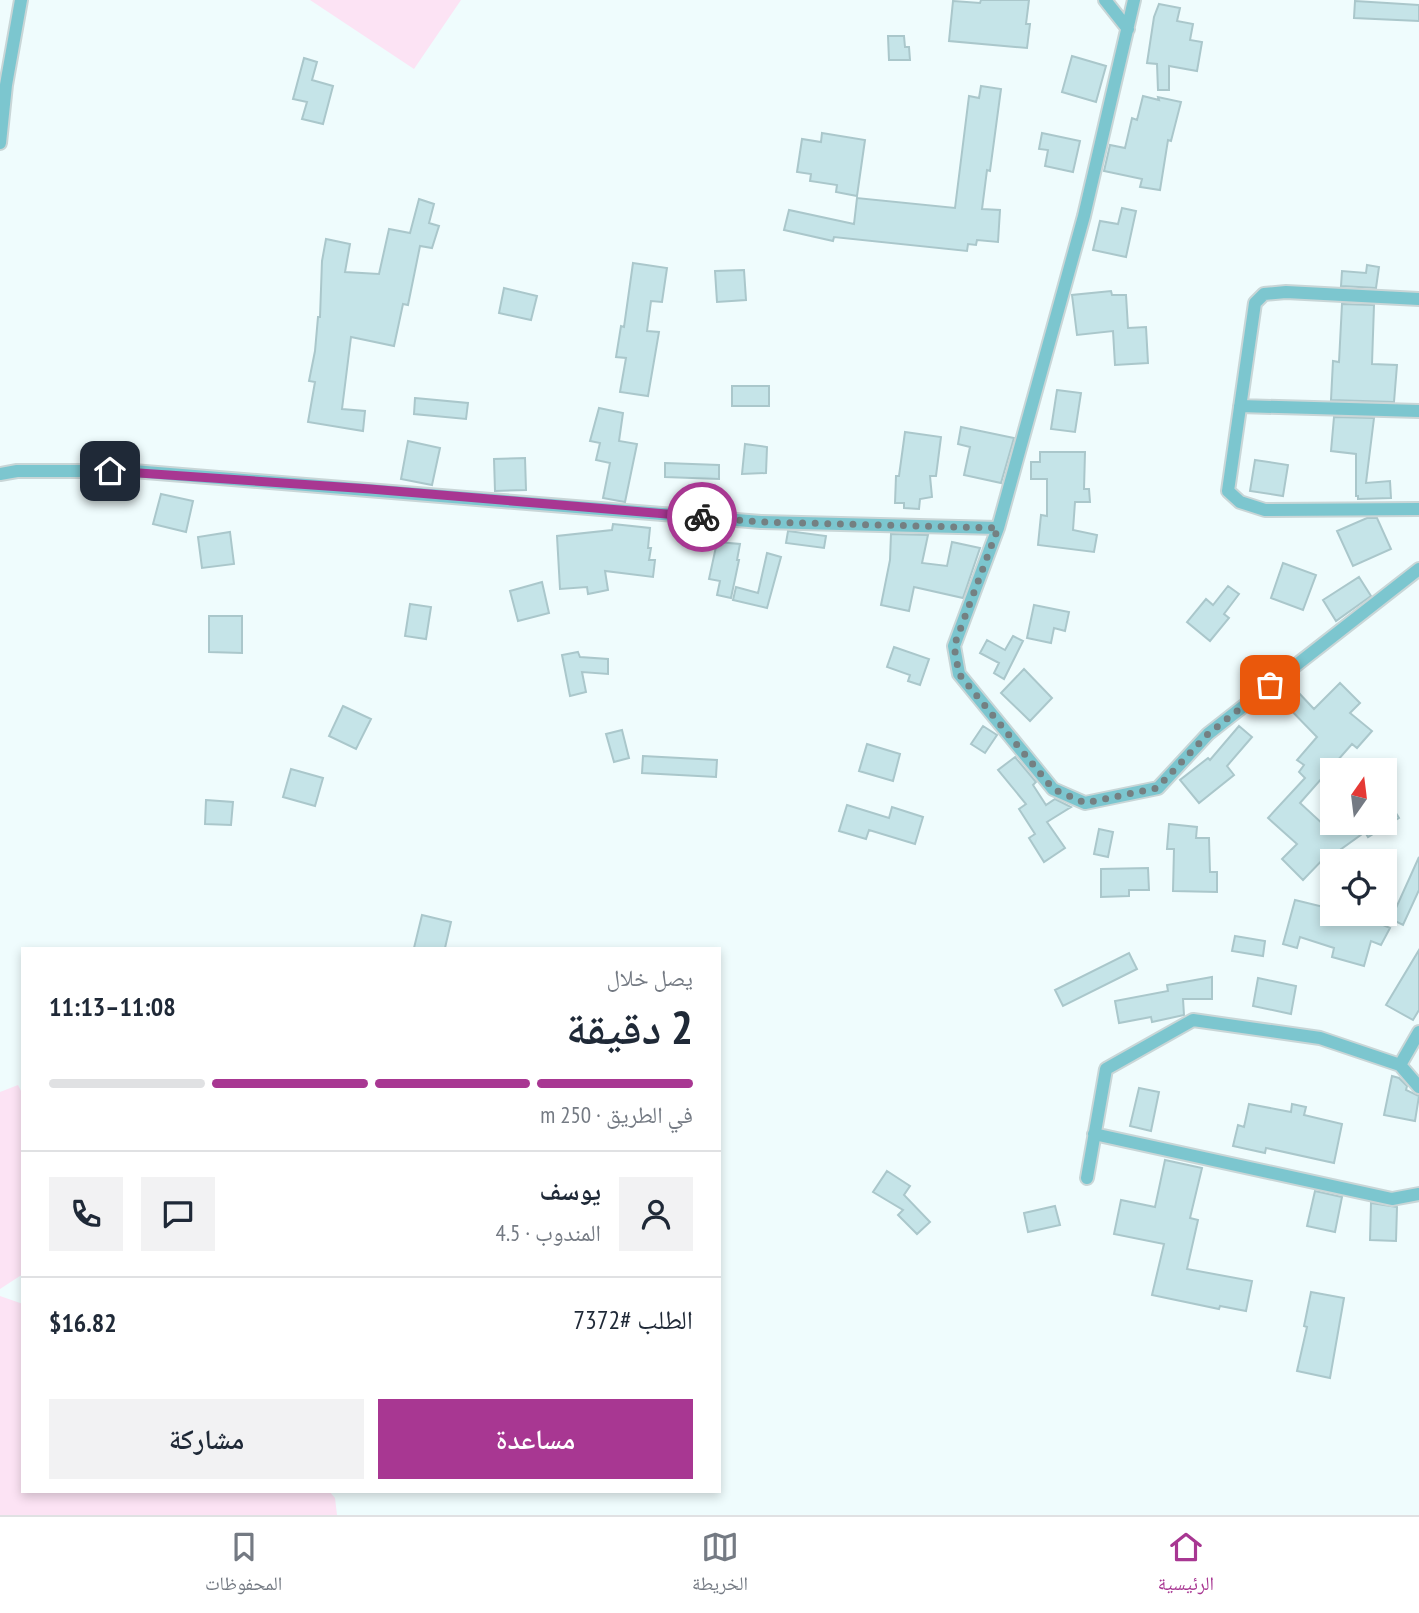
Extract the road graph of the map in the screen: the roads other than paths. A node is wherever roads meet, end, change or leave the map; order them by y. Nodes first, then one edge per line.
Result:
1 (21, 0) edge
2 (1105, 0) edge
3 (1133, 0) edge
4 (1128, 29) junction
5 (0, 143) edge
6 (1419, 299) edge
7 (1240, 407) junction
8 (1419, 411) edge
9 (0, 474) edge
10 (1419, 509) edge
11 (998, 528) junction
12 (1419, 569) edge
13 (1419, 1032) edge
14 (1400, 1065) junction
15 (1419, 1087) edge
16 (1094, 1134) junction
17 (1087, 1178) dead end
18 (1419, 1194) edge

1 - 5 street
2 - 4 street
3 - 4 street
4 - 11 street
6 - 7 street
7 - 8 street
7 - 10 street
9 - 11 street
11 - 12 street
13 - 14 street
14 - 15 street
14 - 16 street
16 - 17 street
16 - 18 street

